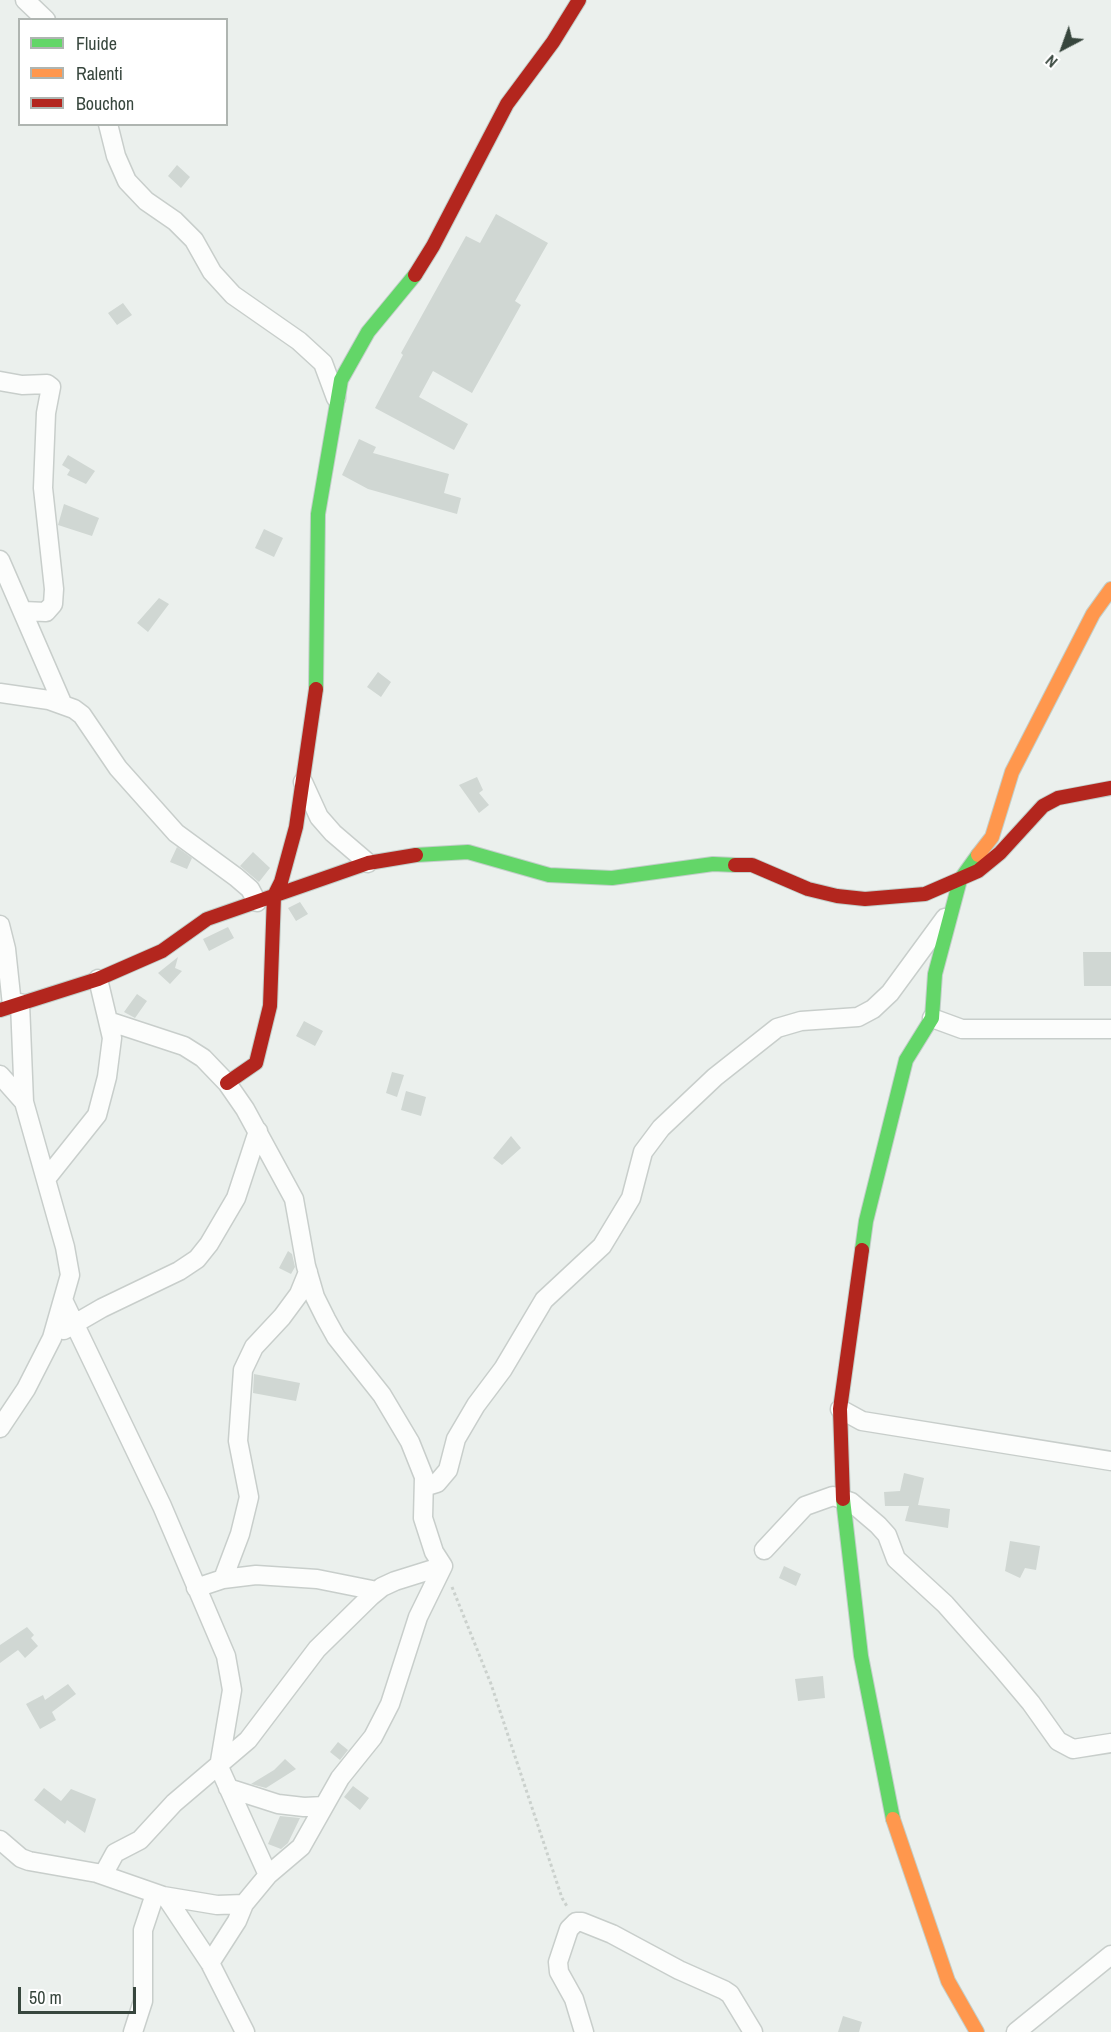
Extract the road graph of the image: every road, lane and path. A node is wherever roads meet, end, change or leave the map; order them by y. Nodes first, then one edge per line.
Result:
1 (26, 0) edge
2 (579, 0) edge
3 (44, 18) edge
4 (108, 126) edge
5 (0, 381) edge
6 (337, 400) junction
7 (0, 560) edge
8 (1111, 589) edge
9 (23, 611) junction
10 (0, 693) edge
11 (63, 705) junction
12 (303, 782) junction
13 (1111, 788) edge
14 (368, 863) junction
15 (960, 880) junction
16 (266, 899) junction
17 (952, 906) junction
18 (0, 925) edge
19 (99, 979) junction
20 (11, 1006) edge
21 (932, 1018) junction
22 (108, 1021) junction
23 (1111, 1029) edge
24 (0, 1075) edge
25 (227, 1083) junction
26 (24, 1102) junction
27 (258, 1131) junction
28 (46, 1179) junction
29 (308, 1272) junction
30 (64, 1302) junction
31 (74, 1323) junction
32 (52, 1338) junction
33 (840, 1409) junction
34 (0, 1428) edge
35 (1111, 1461) edge
36 (424, 1487) junction
37 (843, 1499) junction
38 (764, 1550) dead end
39 (443, 1566) junction
40 (222, 1580) junction
41 (196, 1588) junction
42 (377, 1591) junction
43 (1111, 1743) edge
44 (219, 1767) junction
45 (228, 1788) junction
46 (324, 1806) junction
47 (0, 1840) edge
48 (103, 1875) junction
49 (268, 1875) junction
50 (161, 1895) junction
51 (244, 1904) junction
52 (576, 1922) junction
53 (1111, 1955) edge
54 (210, 1963) junction
55 (133, 2032) edge
56 (245, 2032) edge
57 (584, 2032) edge
58 (753, 2032) edge
59 (977, 2032) edge
60 (1016, 2032) edge

1 - 3 street
2 - 6 street
4 - 6 street
5 - 9 street
6 - 12 street
7 - 9 street
8 - 15 street
9 - 11 street
10 - 11 street
11 - 16 street
12 - 14 street
12 - 16 street
13 - 15 street
14 - 15 street
14 - 16 street
15 - 17 street
16 - 19 street
16 - 25 street
17 - 21 street
17 - 36 street
18 - 20 street
19 - 20 street
19 - 22 street
20 - 26 street
21 - 23 street
21 - 33 street
22 - 25 street
22 - 28 street
24 - 26 street
25 - 27 street
26 - 28 street
27 - 29 street
27 - 31 street
28 - 30 street
29 - 36 street
29 - 40 street
30 - 31 street
30 - 32 street
31 - 32 street
31 - 41 street
32 - 34 street
33 - 35 street
33 - 37 street
36 - 39 street
37 - 38 street
37 - 43 street
37 - 59 street
39 - 42 street
39 - 46 street
39 - 52 path
40 - 41 street
40 - 42 street
41 - 44 street
42 - 44 street
44 - 45 street
44 - 48 street
45 - 46 street
45 - 49 street
46 - 49 street
47 - 48 street
48 - 50 street
49 - 51 street
50 - 51 street
50 - 54 street
50 - 55 street
51 - 54 street
52 - 57 street
52 - 58 street
53 - 60 street
54 - 56 street

